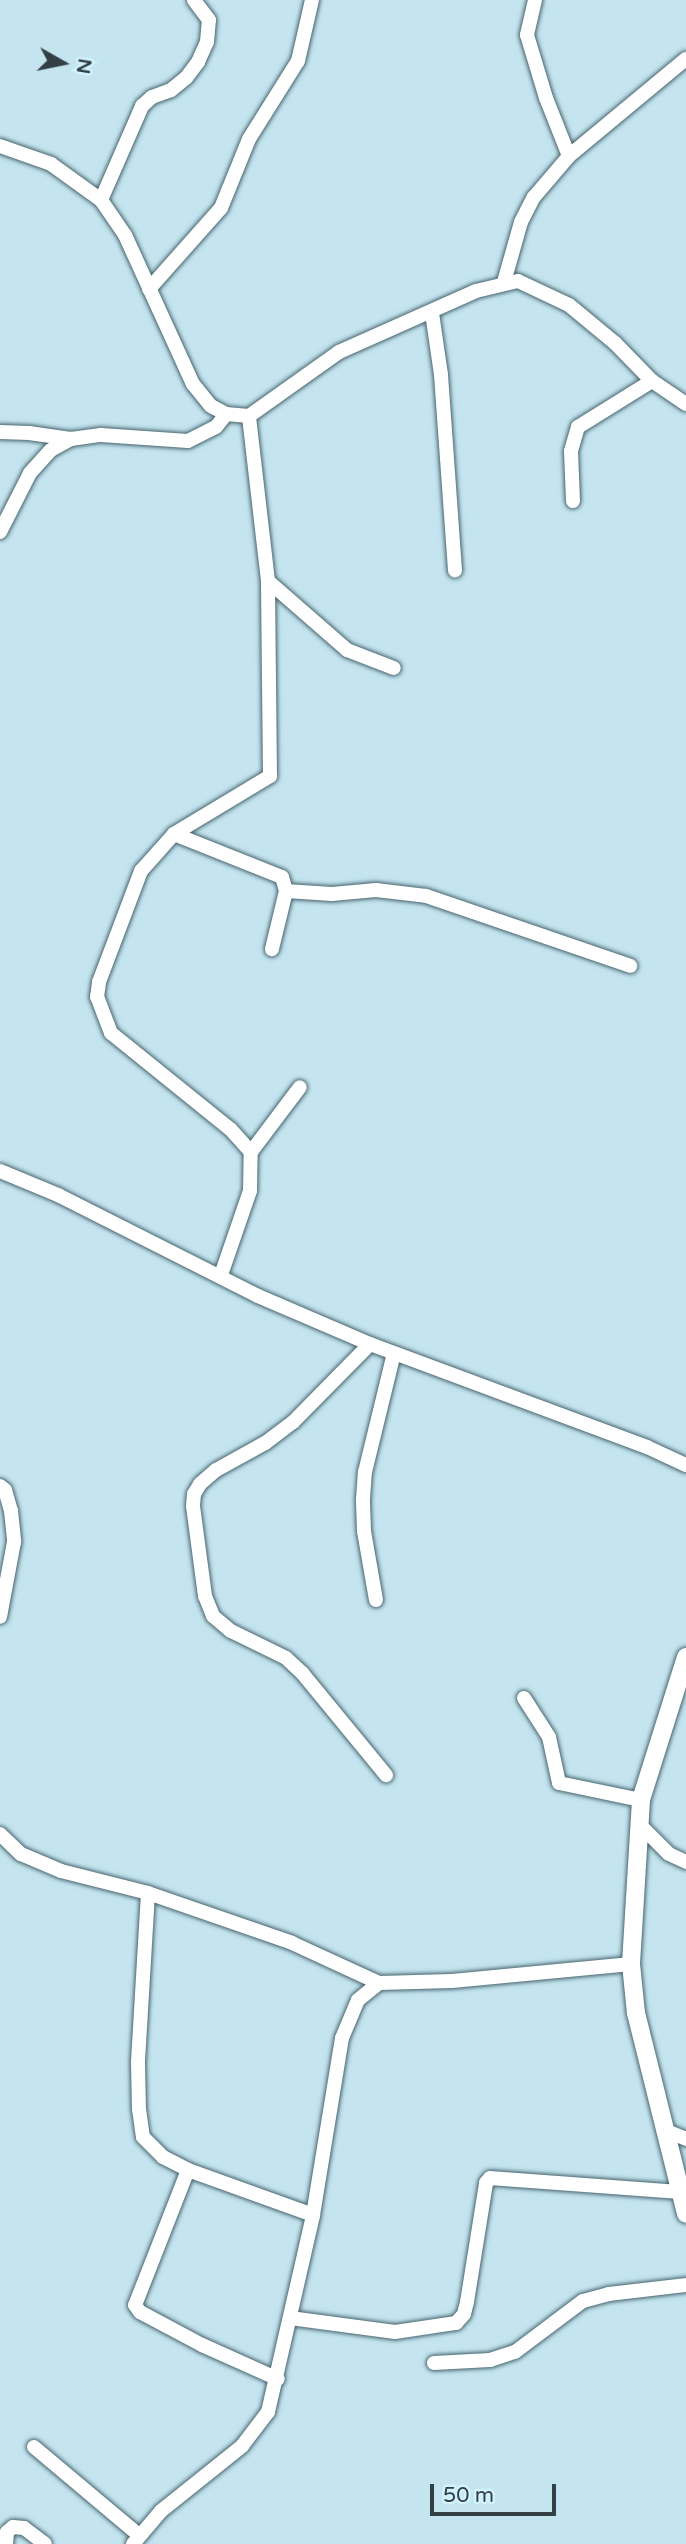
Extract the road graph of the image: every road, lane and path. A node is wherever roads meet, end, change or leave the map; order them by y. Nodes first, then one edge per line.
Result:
1 (194, 0) edge
2 (312, 0) edge
3 (535, 0) edge
4 (686, 59) edge
5 (0, 146) edge
6 (569, 156) junction
7 (101, 200) junction
8 (504, 282) junction
9 (149, 289) junction
10 (432, 313) junction
11 (652, 381) junction
12 (686, 404) edge
13 (226, 414) junction
14 (249, 416) junction
15 (0, 432) edge
16 (71, 439) junction
17 (573, 501) dead end
18 (0, 532) edge
19 (454, 571) dead end
20 (268, 581) junction
21 (394, 668) dead end
22 (174, 834) junction
23 (286, 891) junction
24 (272, 949) dead end
25 (630, 966) dead end
26 (300, 1087) dead end
27 (251, 1152) junction
28 (0, 1171) edge
29 (221, 1275) junction
30 (370, 1344) junction
31 (394, 1353) junction
32 (686, 1465) edge
33 (0, 1486) edge
34 (376, 1600) dead end
35 (0, 1618) edge
36 (686, 1657) edge
37 (524, 1698) dead end
38 (386, 1775) dead end
39 (641, 1800) junction
40 (639, 1824) junction
41 (0, 1835) edge
42 (686, 1862) edge
43 (148, 1893) junction
44 (631, 1964) junction
45 (379, 1983) junction
46 (664, 2130) junction
47 (686, 2139) edge
48 (188, 2170) junction
49 (684, 2204) edge
50 (313, 2215) junction
51 (686, 2285) edge
52 (290, 2318) junction
53 (434, 2363) dead end
54 (278, 2379) junction
55 (34, 2447) dead end
56 (136, 2539) edge
57 (6, 2544) edge
58 (46, 2544) edge

1 - 7 street
2 - 9 street
3 - 6 street
4 - 6 street
5 - 7 street
6 - 8 street
7 - 9 street
8 - 10 street
8 - 11 street
9 - 13 street
10 - 14 street
10 - 19 street
11 - 12 street
11 - 17 street
13 - 14 street
13 - 16 street
14 - 20 street
15 - 16 street
16 - 18 street
20 - 21 street
20 - 22 street
22 - 23 street
22 - 27 street
23 - 24 street
23 - 25 street
26 - 27 street
27 - 29 street
28 - 29 street
29 - 30 street
30 - 31 street
30 - 38 street
31 - 32 street
31 - 34 street
33 - 35 street
36 - 39 street
37 - 39 street
39 - 40 street
40 - 42 street
40 - 44 street
41 - 43 street
43 - 45 street
43 - 48 street
44 - 45 street
44 - 46 street
45 - 50 street
46 - 47 street
46 - 49 street
48 - 50 street
48 - 54 street
49 - 52 street
50 - 52 street
51 - 53 street
52 - 54 street
54 - 56 street
55 - 56 street
57 - 58 street

